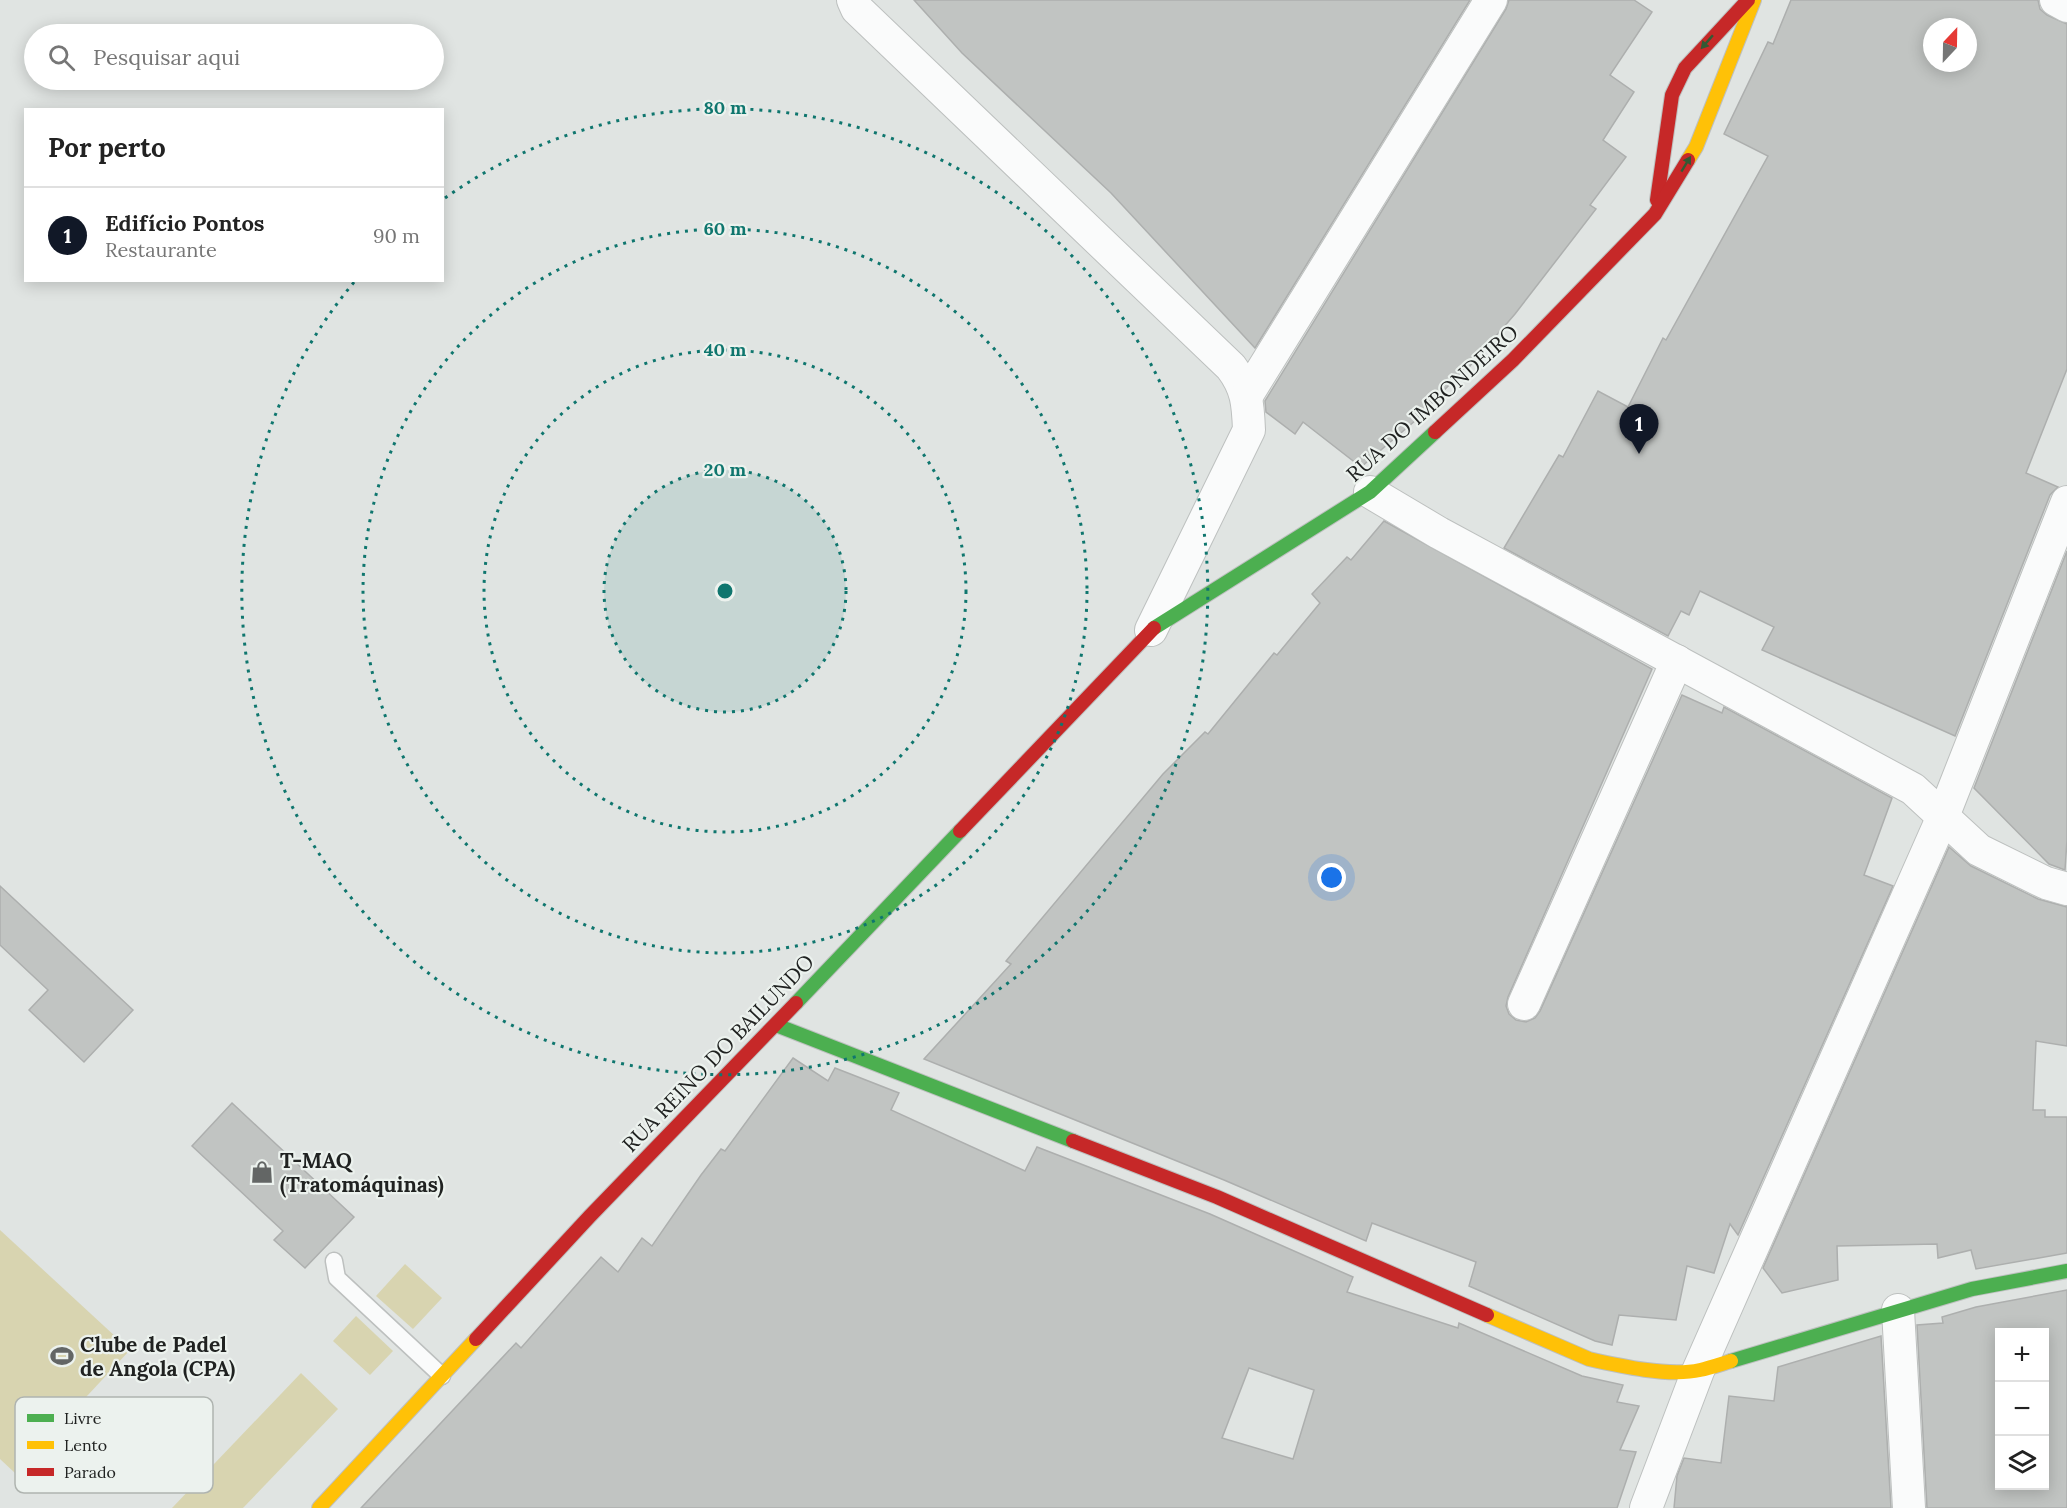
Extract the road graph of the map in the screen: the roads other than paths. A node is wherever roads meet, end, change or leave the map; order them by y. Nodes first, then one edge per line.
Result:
1 (853, 0) edge
2 (1491, 0) edge
3 (1748, 0) edge
4 (1754, 0) edge
5 (2056, 0) edge
6 (2067, 6) edge
7 (1655, 214) junction
8 (1247, 395) junction
9 (1370, 492) junction
10 (2067, 502) edge
11 (1151, 630) junction
12 (1677, 660) junction
13 (1944, 814) junction
14 (2067, 889) edge
15 (1524, 1004) dead end
16 (776, 1025) junction
17 (334, 1262) dead end
18 (2067, 1271) edge
19 (1898, 1310) junction
20 (1698, 1371) junction
21 (442, 1376) junction
22 (319, 1508) edge
23 (1646, 1508) edge
24 (1909, 1508) edge

1 - 8 street
2 - 8 street
3 -> 7 street
7 -> 4 street, RUA DO IMBONDEIRO
5 - 6 street
7 - 9 street, RUA DO IMBONDEIRO
8 - 11 street
9 - 11 street, RUA DO IMBONDEIRO
9 - 12 street
10 - 13 street
11 - 16 street, RUA REINO DO BAILUNDO
12 - 13 street
12 - 15 street
13 - 14 street
13 - 20 street
16 - 20 street
16 - 21 street, RUA REINO DO BAILUNDO
17 - 21 lane
18 - 19 street
19 - 20 street
19 - 24 street
20 - 23 street
21 - 22 street, RUA REINO DO BAILUNDO

